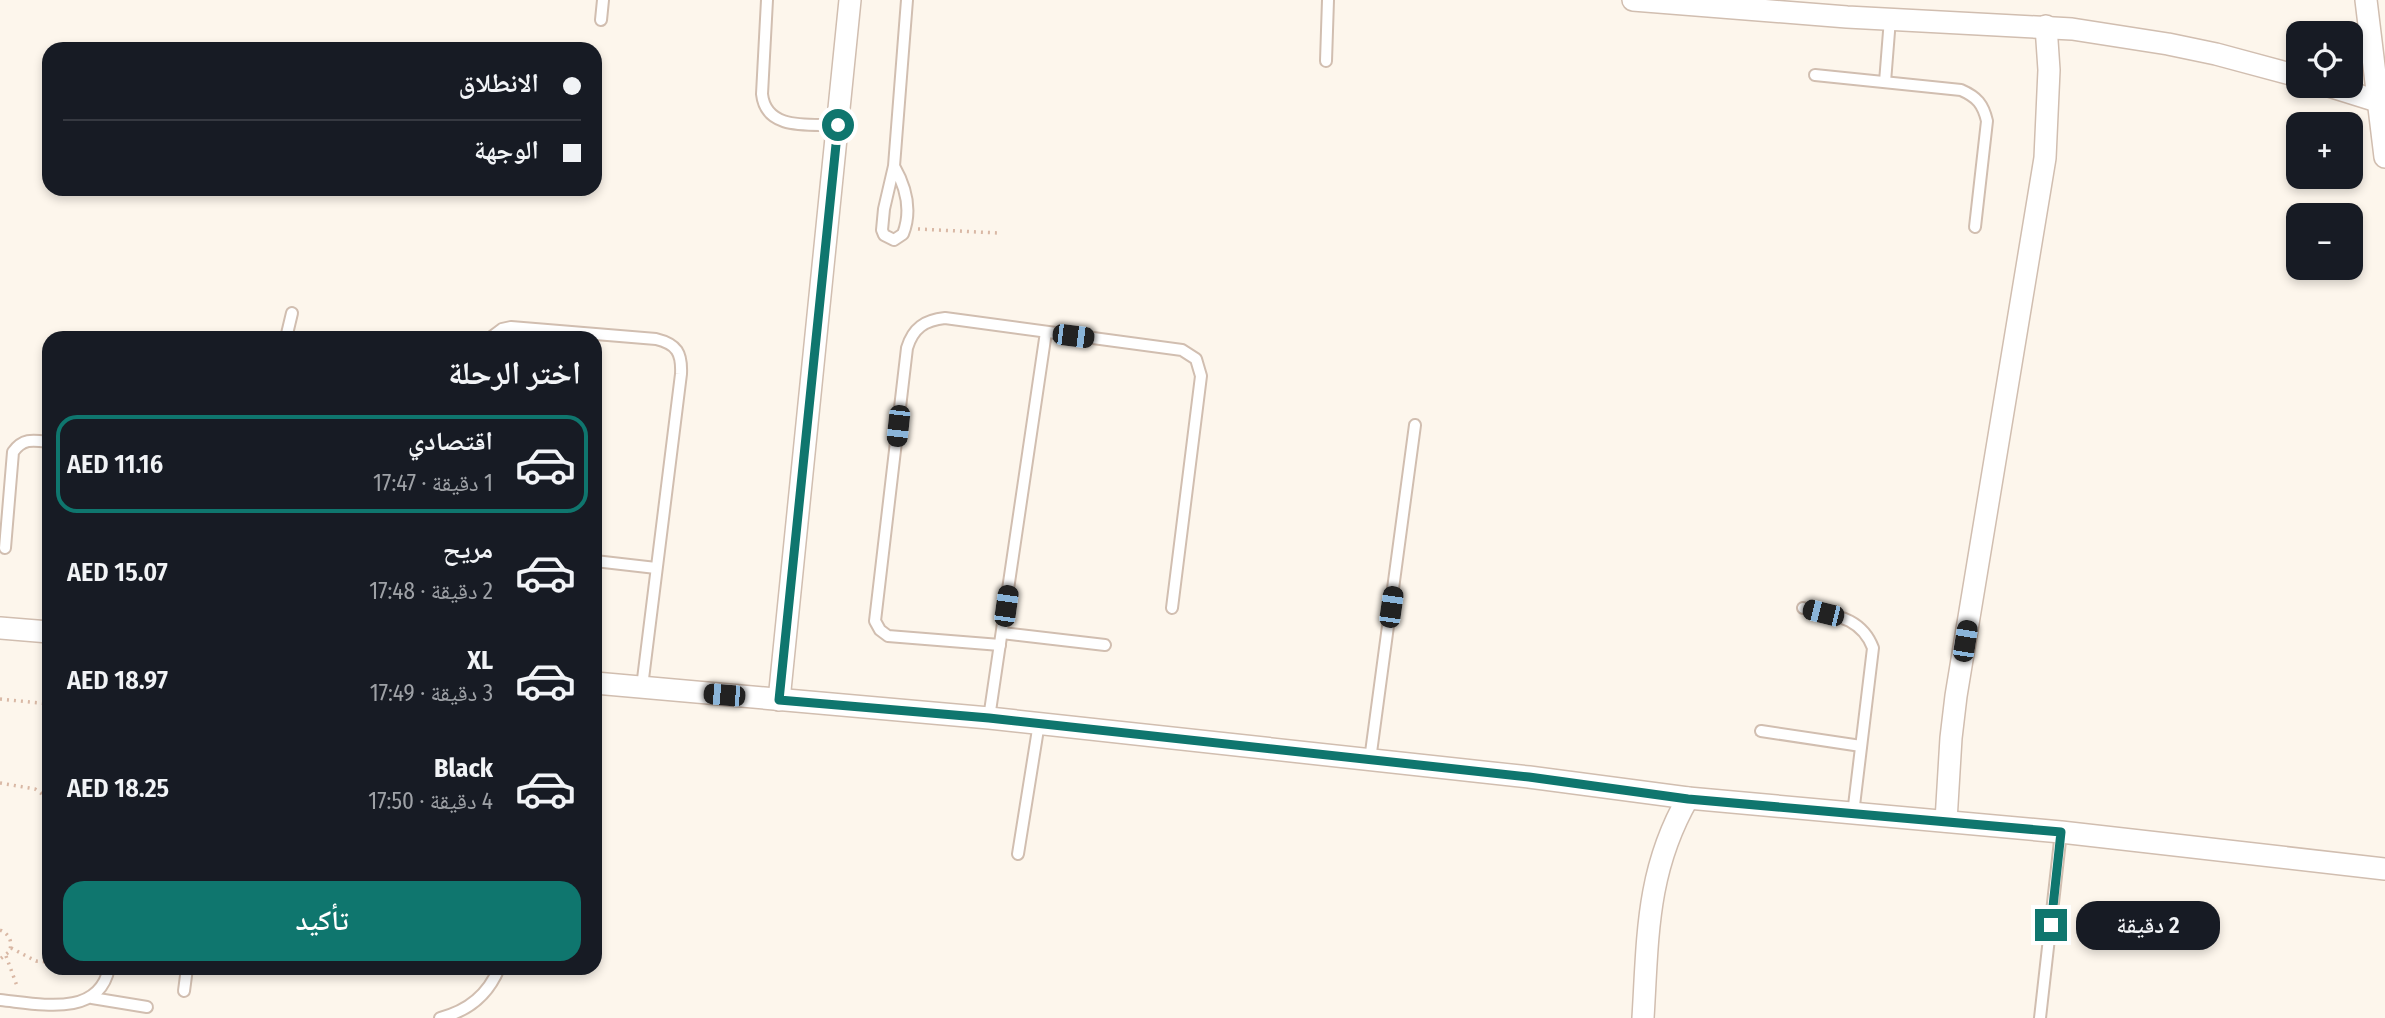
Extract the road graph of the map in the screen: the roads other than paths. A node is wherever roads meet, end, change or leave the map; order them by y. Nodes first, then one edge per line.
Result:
1 (603, 0) edge
2 (767, 0) edge
3 (850, 0) edge
4 (907, 0) edge
5 (1328, 0) edge
6 (1633, 0) edge
7 (2366, 0) edge
8 (1891, 19) junction
9 (601, 20) dead end
10 (2046, 26) junction
11 (1326, 61) dead end
12 (2286, 73) edge
13 (1815, 75) dead end
14 (1885, 82) junction
15 (2363, 97) edge
16 (2377, 101) junction
17 (838, 125) junction
18 (2385, 157) edge
19 (894, 166) junction
20 (1975, 227) dead end
21 (292, 313) dead end
22 (288, 331) edge
23 (498, 331) edge
24 (559, 331) edge
25 (1046, 332) junction
26 (602, 335) edge
27 (1415, 425) dead end
28 (42, 442) edge
29 (4, 516) edge
30 (5, 548) dead end
31 (602, 562) edge
32 (656, 568) junction
33 (1172, 608) dead end
34 (1803, 608) dead end
35 (0, 628) edge
36 (42, 631) edge
37 (1002, 633) junction
38 (1000, 645) junction
39 (1105, 645) dead end
40 (602, 684) edge
41 (642, 687) junction
42 (779, 700) junction
43 (989, 718) junction
44 (1039, 723) junction
45 (1761, 731) dead end
46 (1861, 746) junction
47 (1370, 760) junction
48 (1688, 799) junction
49 (1853, 814) junction
50 (1946, 821) junction
51 (2061, 832) junction
52 (1018, 854) dead end
53 (2385, 869) edge
54 (106, 975) edge
55 (186, 975) edge
56 (496, 975) edge
57 (184, 992) dead end
58 (92, 998) junction
59 (0, 1000) edge
60 (147, 1007) dead end
61 (440, 1018) edge
62 (1643, 1018) edge
63 (2040, 1018) edge

1 - 9 lane
2 - 17 lane
3 - 17 street
4 - 19 lane
5 - 11 lane
6 - 8 street
7 - 16 street
8 - 10 street
8 - 14 lane
10 - 12 street
10 - 50 street
13 - 14 lane
14 - 20 lane
15 - 16 street
16 - 18 street
17 - 42 street
19 - 19 lane
21 - 22 lane
23 - 24 lane
25 - 33 lane
25 - 37 lane
25 - 38 lane
26 - 32 lane
27 - 47 lane
28 - 29 lane
29 - 30 lane
31 - 32 lane
32 - 41 lane
34 - 46 lane
35 - 36 street
37 - 38 lane
37 - 39 lane
38 - 43 lane
40 - 41 street
41 - 42 street
42 - 43 street
43 - 44 street
44 - 47 street
44 - 52 lane
45 - 46 lane
46 - 49 lane
47 - 48 street
48 - 49 street
48 - 62 street
49 - 50 street
50 - 51 street
51 - 53 street
51 - 63 lane
54 - 58 lane
55 - 57 lane
56 - 61 lane
58 - 59 lane
58 - 60 lane

